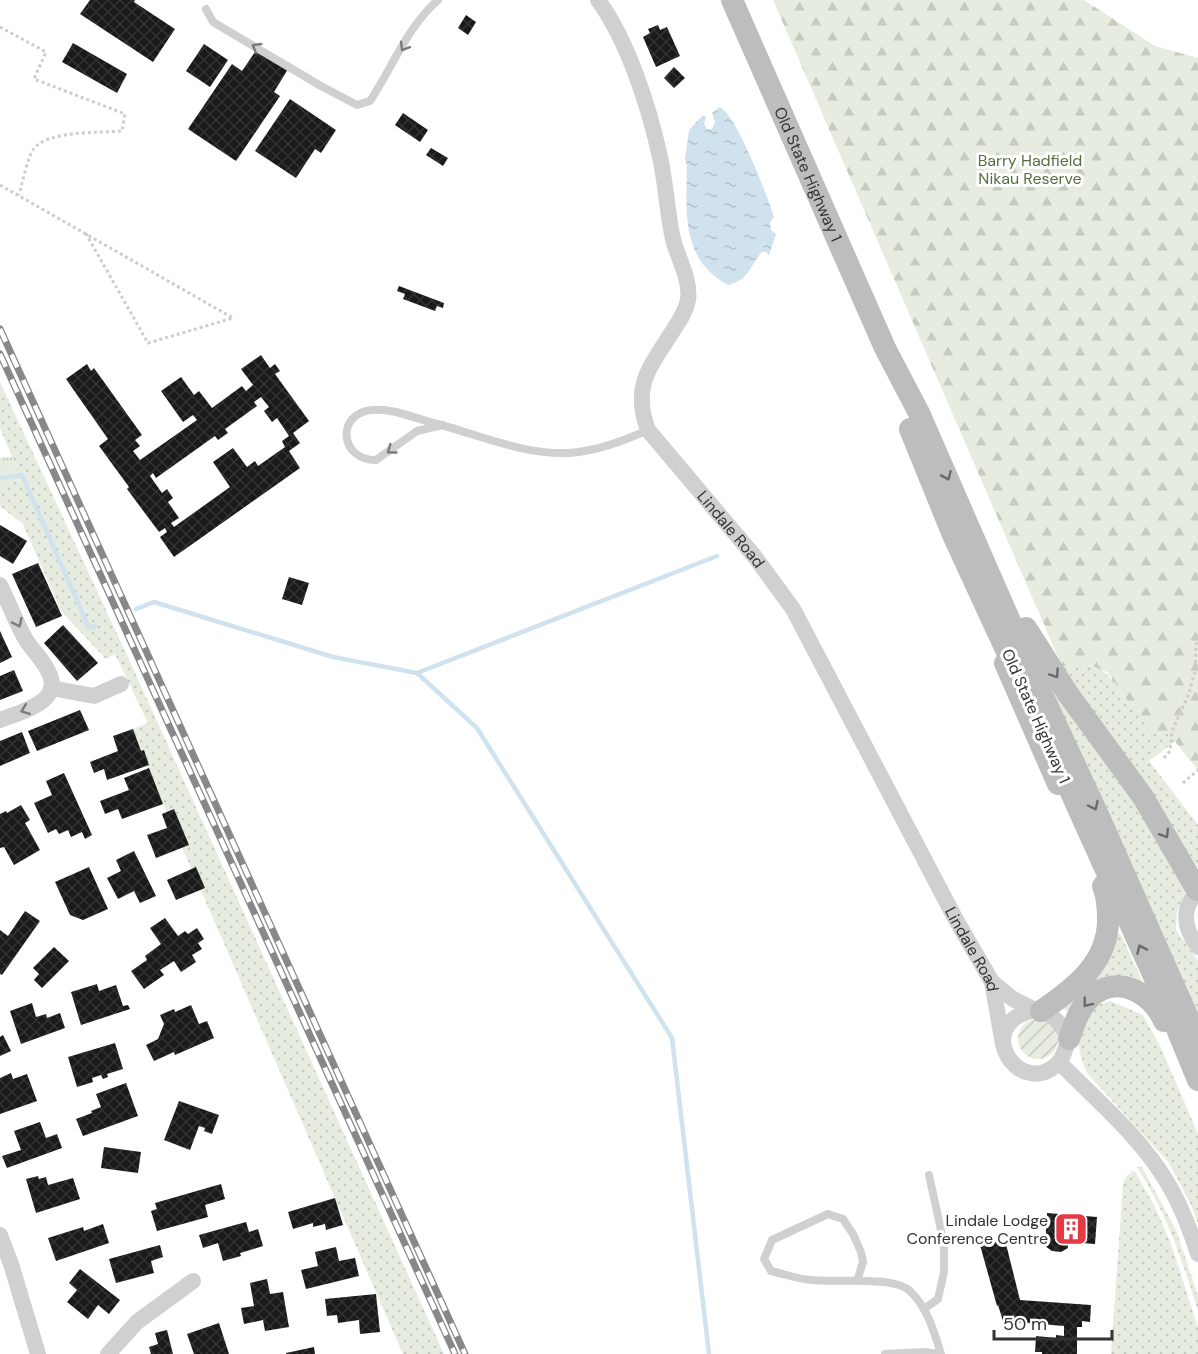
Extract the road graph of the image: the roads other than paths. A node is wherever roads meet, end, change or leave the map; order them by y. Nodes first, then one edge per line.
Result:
1 (438, 0) edge
2 (598, 0) edge
3 (732, 0) edge
4 (206, 9) dead end
5 (885, 348) junction
6 (443, 425) junction
7 (648, 430) junction
8 (972, 532) junction
9 (969, 570) junction
10 (0, 585) edge
11 (121, 684) dead end
12 (51, 688) junction
13 (0, 720) edge
14 (1198, 891) edge
15 (1198, 947) edge
16 (992, 982) junction
17 (1038, 1010) junction
18 (1070, 1039) junction
19 (1198, 1040) edge
20 (1003, 1044) junction
21 (1059, 1062) junction
22 (1198, 1080) edge
23 (1198, 1100) edge
24 (929, 1176) dead end
25 (0, 1235) edge
26 (1198, 1254) edge
27 (6, 1266) edge
28 (193, 1281) dead end
29 (857, 1281) junction
30 (924, 1309) junction
31 (38, 1354) edge
32 (108, 1354) edge
33 (885, 1354) edge
34 (940, 1354) edge

1 -> 4 lane
2 - 7 street, Lindale Road
3 - 5 main road, Old State Highway 1
5 -> 8 main road, Old State Highway 1
5 - 9 main road, Old State Highway 1
6 -> 6 lane
6 - 7 lane
7 - 16 street, Lindale Road
8 -> 14 main road
8 -> 19 main road, Old State Highway 1
9 - 17 main road
22 -> 9 main road, Old State Highway 1
10 -> 12 street
11 - 12 street
12 -> 13 street
14 - 15 street
16 - 17 street
16 - 20 street, Lindale Road
17 - 18 street
17 - 20 street
18 - 21 street
23 -> 18 main road
20 - 21 street
21 - 26 street
24 - 30 lane
25 - 27 street
27 - 31 street
28 - 32 street
29 - 29 lane
29 - 30 lane
30 - 34 lane
33 - 34 lane

